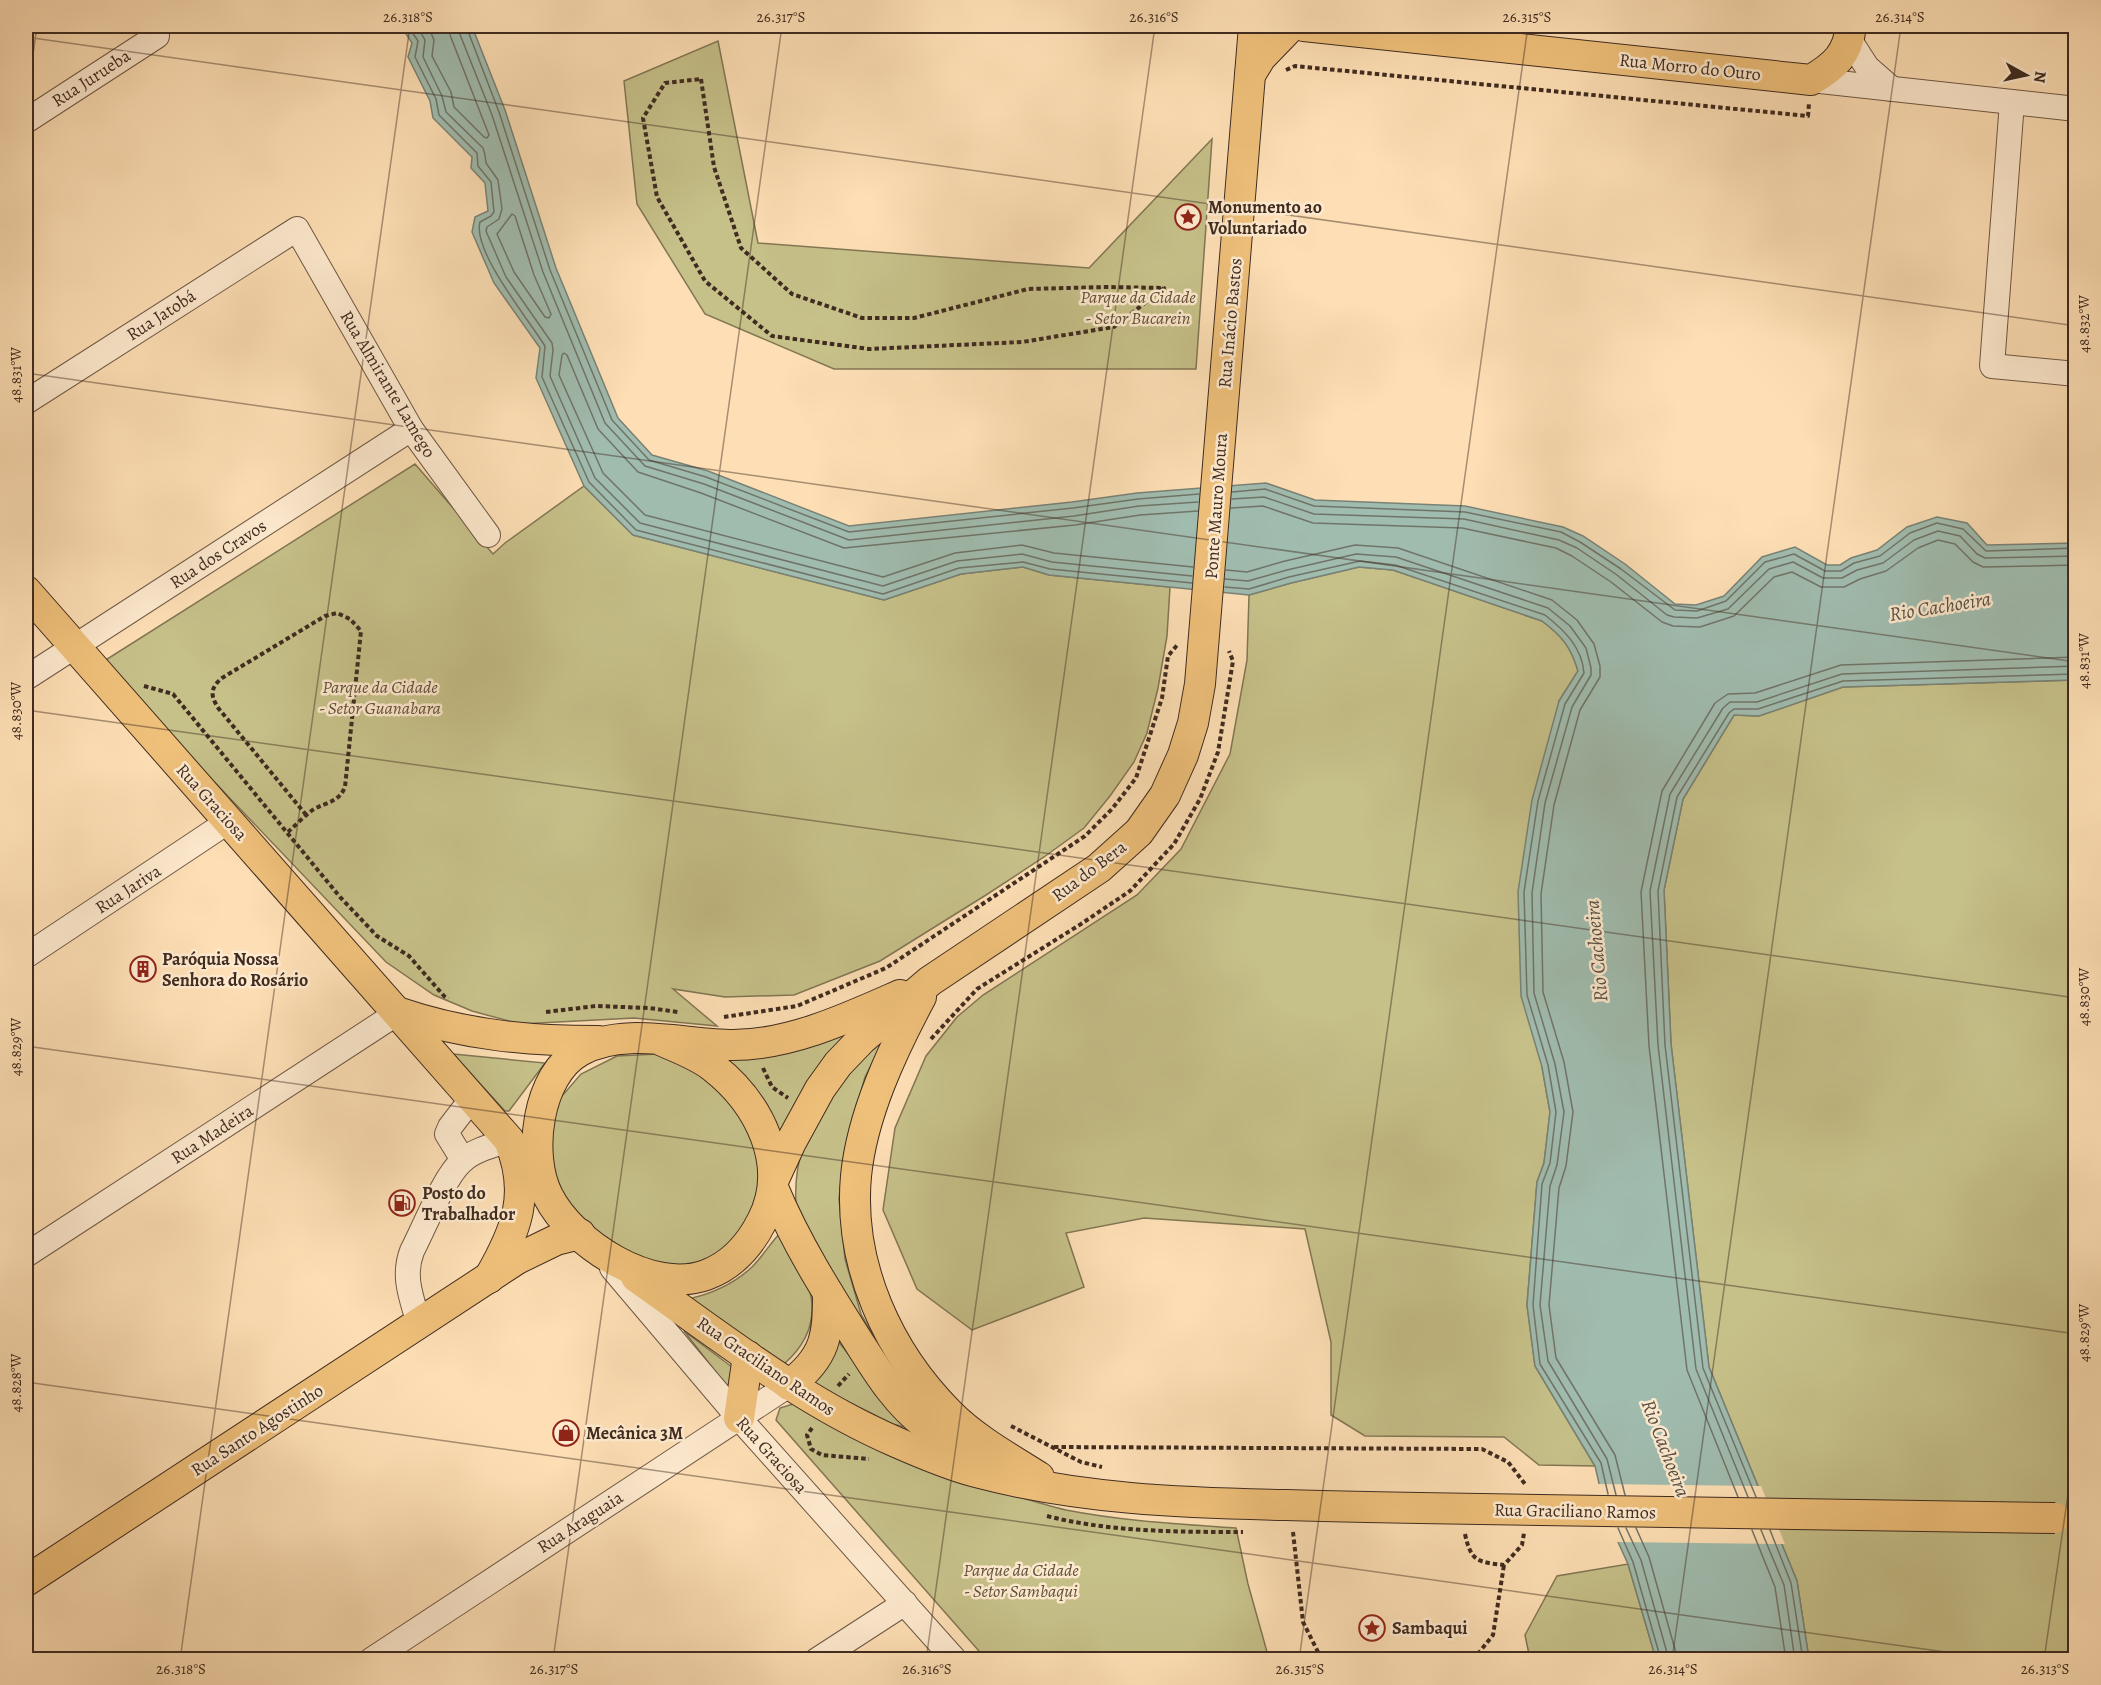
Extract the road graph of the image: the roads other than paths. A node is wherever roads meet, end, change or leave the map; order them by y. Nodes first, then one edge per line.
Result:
1 (1254, 26) edge
2 (1291, 26) edge
3 (1304, 26) edge
4 (1850, 32) edge
5 (157, 36) dead end
6 (1250, 80) junction
7 (1811, 80) junction
8 (1892, 89) junction
9 (2012, 102) junction
10 (2076, 109) edge
11 (26, 121) edge
12 (297, 229) joint
13 (2076, 374) edge
14 (26, 402) edge
15 (1224, 405) joint
16 (411, 429) junction
17 (488, 535) dead end
18 (26, 591) edge
19 (1208, 608) joint
20 (75, 646) junction
21 (26, 678) edge
22 (229, 821) junction
23 (26, 956) edge
24 (930, 981) junction
25 (399, 1012) junction
26 (660, 1040) junction
27 (607, 1041) junction
28 (473, 1098) junction
29 (541, 1106) junction
30 (509, 1140) junction
31 (463, 1160) junction
32 (519, 1170) joint
33 (774, 1184) junction
34 (593, 1246) junction
35 (26, 1255) edge
36 (489, 1278) junction
37 (828, 1293) junction
38 (419, 1324) junction
39 (748, 1356) junction
40 (789, 1384) junction
41 (739, 1418) junction
42 (1039, 1477) junction
43 (1075, 1491) junction
44 (2065, 1519) edge
45 (26, 1581) edge
46 (905, 1603) junction
47 (371, 1659) edge
48 (817, 1659) edge
49 (955, 1659) edge

1 - 6 main road, Rua Inácio Bastos
2 - 6 main road
3 - 7 main road, Rua Morro do Ouro
4 - 7 main road
4 - 8 street
5 - 11 street, Rua Jurueba
6 - 15 main road, Rua Inácio Bastos
7 - 8 street, Rua Morro do Ouro
8 - 9 street, Rua Morro do Ouro
9 - 10 street, Rua Morro do Ouro
9 - 13 street
12 - 14 street, Rua Jatobá
12 - 16 street, Rua Almirante Lamego
15 - 19 main road, Ponte Mauro Moura
16 - 17 street, Rua Almirante Lamego
16 - 20 street, Rua dos Cravos
18 - 20 main road, Rua Graciosa
19 - 24 main road, Rua do Bera
20 - 21 street, Rua dos Cravos
20 - 22 main road, Rua Graciosa
22 - 23 street, Rua Jariva
22 - 25 main road, Rua Graciosa
24 - 26 main road, Rua do Bera
24 - 33 main road, Rua do Bera
24 - 42 main road
25 - 27 main road, Rua Graciosa
25 - 28 main road, Rua Graciosa
25 - 35 street, Rua Madeira
26 - 27 main road, Rua do Bera
26 - 33 main road
27 - 29 main road
28 - 30 main road, Rua Graciosa
28 - 31 street
29 - 30 main road
29 - 34 main road
30 - 31 street
30 - 32 main road, Rua Graciosa
31 - 38 street
32 - 36 main road, Rua Santo Agostinho
33 - 34 main road, Rua do Bera
33 - 37 main road, Rua Graciliano Ramos
34 - 36 main road, Rua Santo Agostinho
34 - 39 main road, Rua Graciliano Ramos
34 - 41 street, Rua Graciosa
36 - 38 main road, Rua Santo Agostinho
37 - 40 main road
37 - 42 main road, Rua Graciliano Ramos
38 - 45 main road, Rua Santo Agostinho
39 - 40 main road, Rua Graciliano Ramos
39 - 41 main road
40 - 41 street, Rua Araguaia
40 - 43 main road, Rua Graciliano Ramos
41 - 46 street, Rua Graciosa
41 - 47 street, Rua Araguaia
42 - 43 main road, Rua Graciliano Ramos
43 - 44 main road, Rua Graciliano Ramos, bridge
46 - 48 street
46 - 49 street, Rua Graciosa

